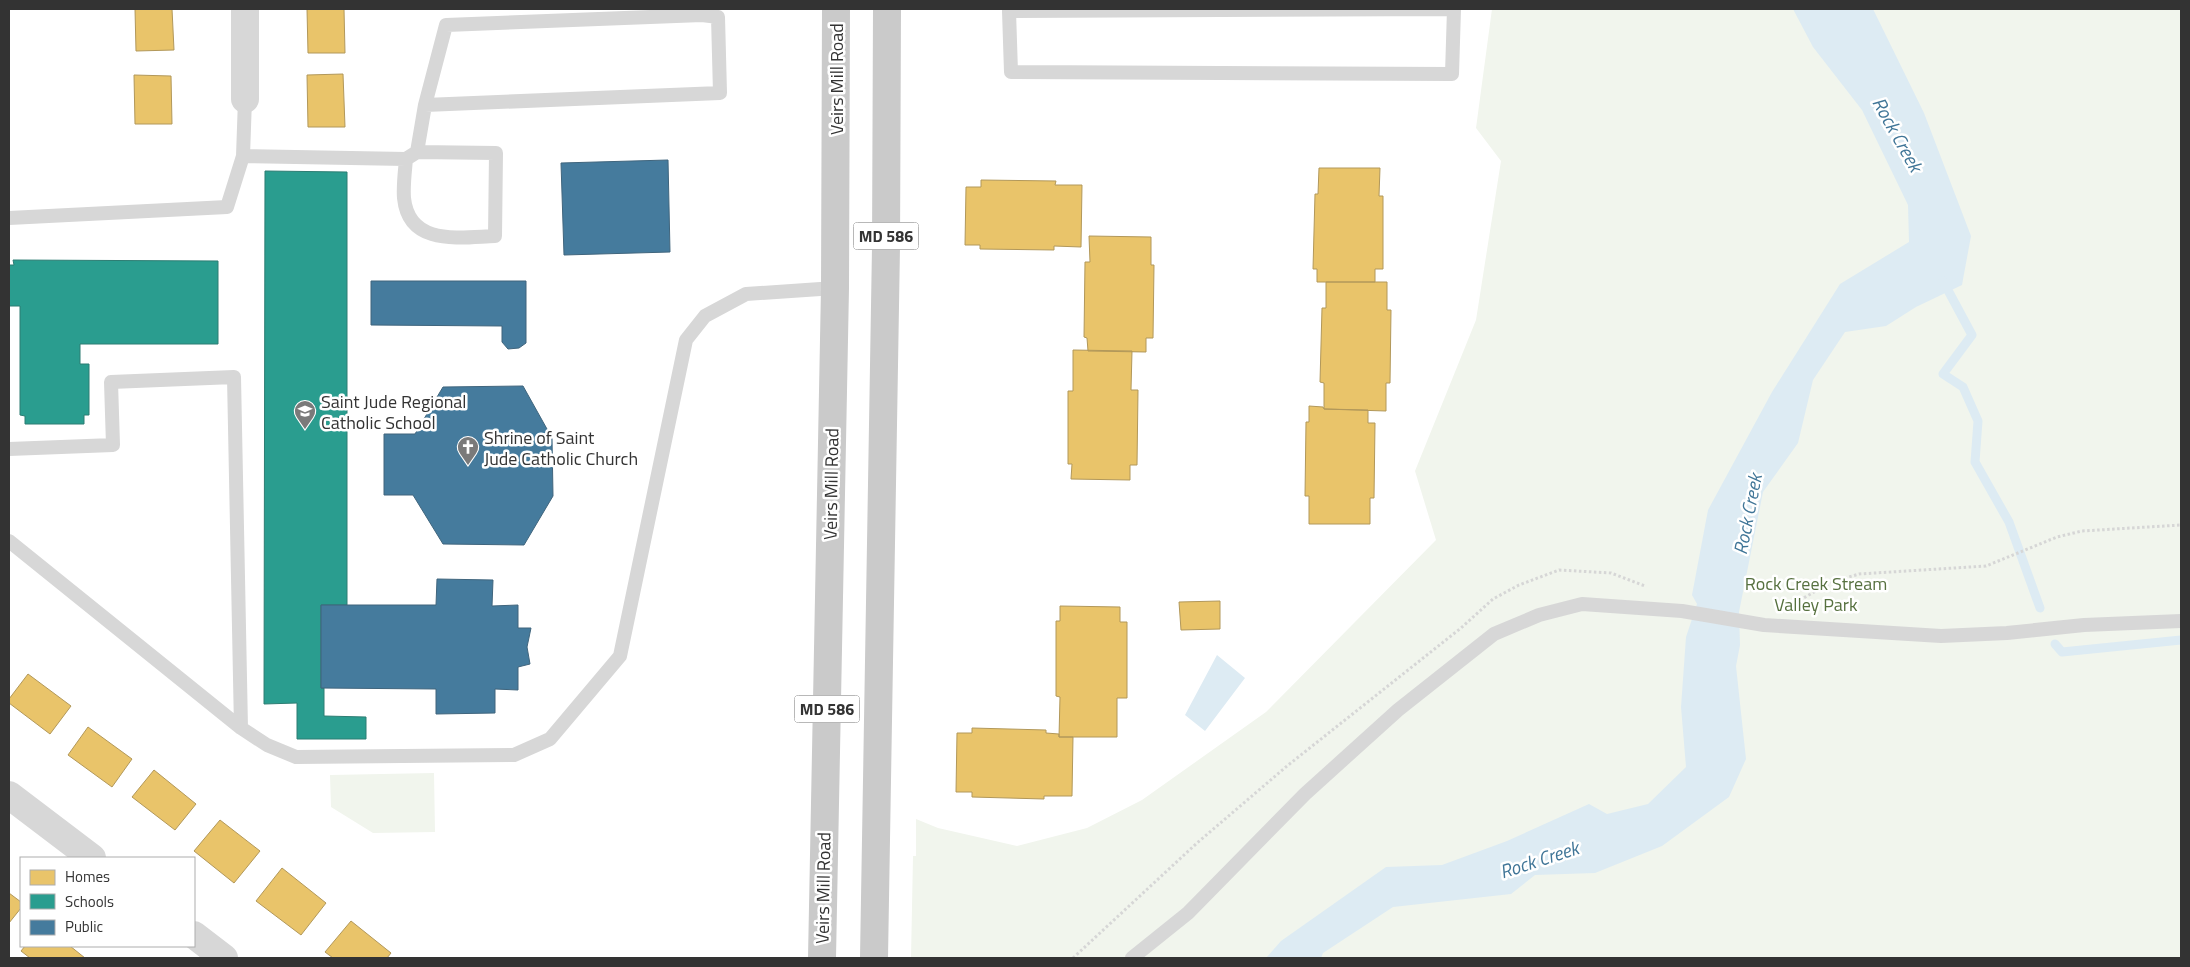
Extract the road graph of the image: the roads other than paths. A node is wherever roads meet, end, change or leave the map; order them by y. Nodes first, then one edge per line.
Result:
1 (245, 9) edge
2 (836, 9) edge
3 (887, 9) edge
4 (1010, 10) edge
5 (1075, 10) edge
6 (704, 12) edge
7 (245, 99) joint
8 (425, 105) junction
9 (243, 156) junction
10 (411, 156) junction
11 (9, 218) edge
12 (835, 288) junction
13 (9, 449) edge
14 (9, 541) edge
15 (2181, 621) edge
16 (241, 728) junction
17 (9, 796) edge
18 (91, 857) edge
19 (195, 936) edge
20 (224, 958) edge
21 (822, 958) edge
22 (874, 958) edge
23 (1132, 958) edge

1 - 7 street
2 - 12 main road, Veirs Mill Road / MD 586
3 - 22 main road, MD 586
4 - 5 lane
4 - 5 lane
6 - 8 lane
6 - 8 lane
7 - 9 lane
8 - 10 lane
9 - 10 lane
9 - 11 lane
10 - 10 lane
12 - 16 lane
12 - 21 main road, Veirs Mill Road / MD 586
13 - 16 lane
14 - 16 lane
15 - 23 lane
17 - 18 street
19 - 20 street

